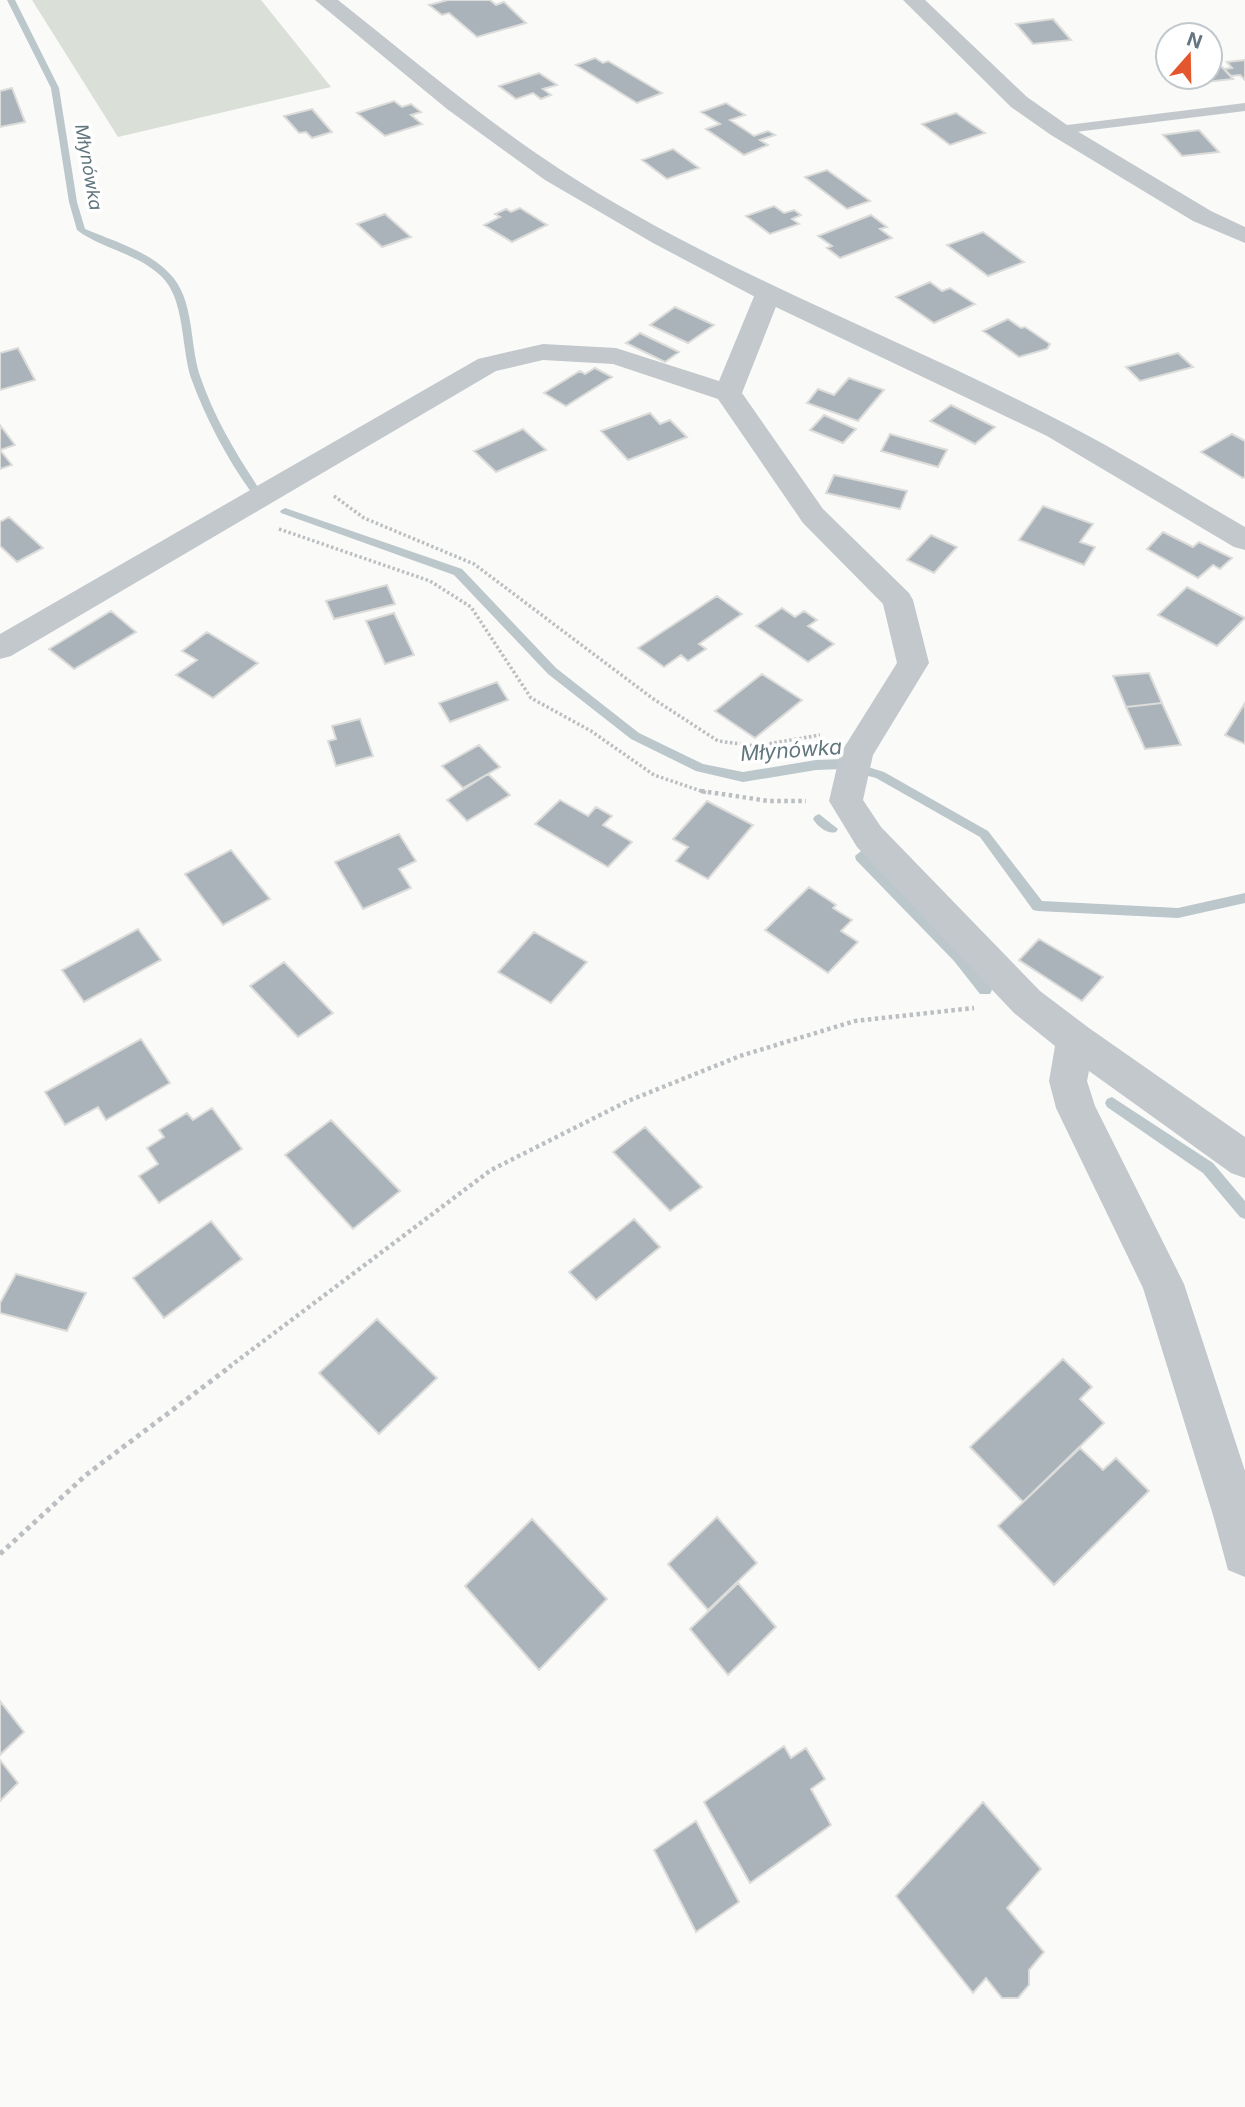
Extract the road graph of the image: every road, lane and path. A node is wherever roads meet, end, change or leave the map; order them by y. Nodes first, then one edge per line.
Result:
1 (326, 0) edge
2 (913, 0) edge
3 (1245, 107) edge
4 (1059, 130) junction
5 (1245, 236) edge
6 (768, 294) junction
7 (728, 393) junction
8 (302, 472) junction
9 (232, 513) junction
10 (1245, 540) edge
11 (0, 648) edge
12 (855, 768) junction
13 (1027, 1002) junction
14 (1075, 1040) junction
15 (1245, 1160) edge
16 (1245, 1553) edge
17 (0, 1554) edge

1 - 6 street
2 - 4 street
3 - 4 lane
4 - 5 street
6 - 7 street
6 - 10 street
7 - 8 street
7 - 12 street
8 - 9 street
8 - 12 path
9 - 11 street
9 - 12 path
12 - 13 street
13 - 14 street
13 - 17 path
14 - 15 street
14 - 16 street

